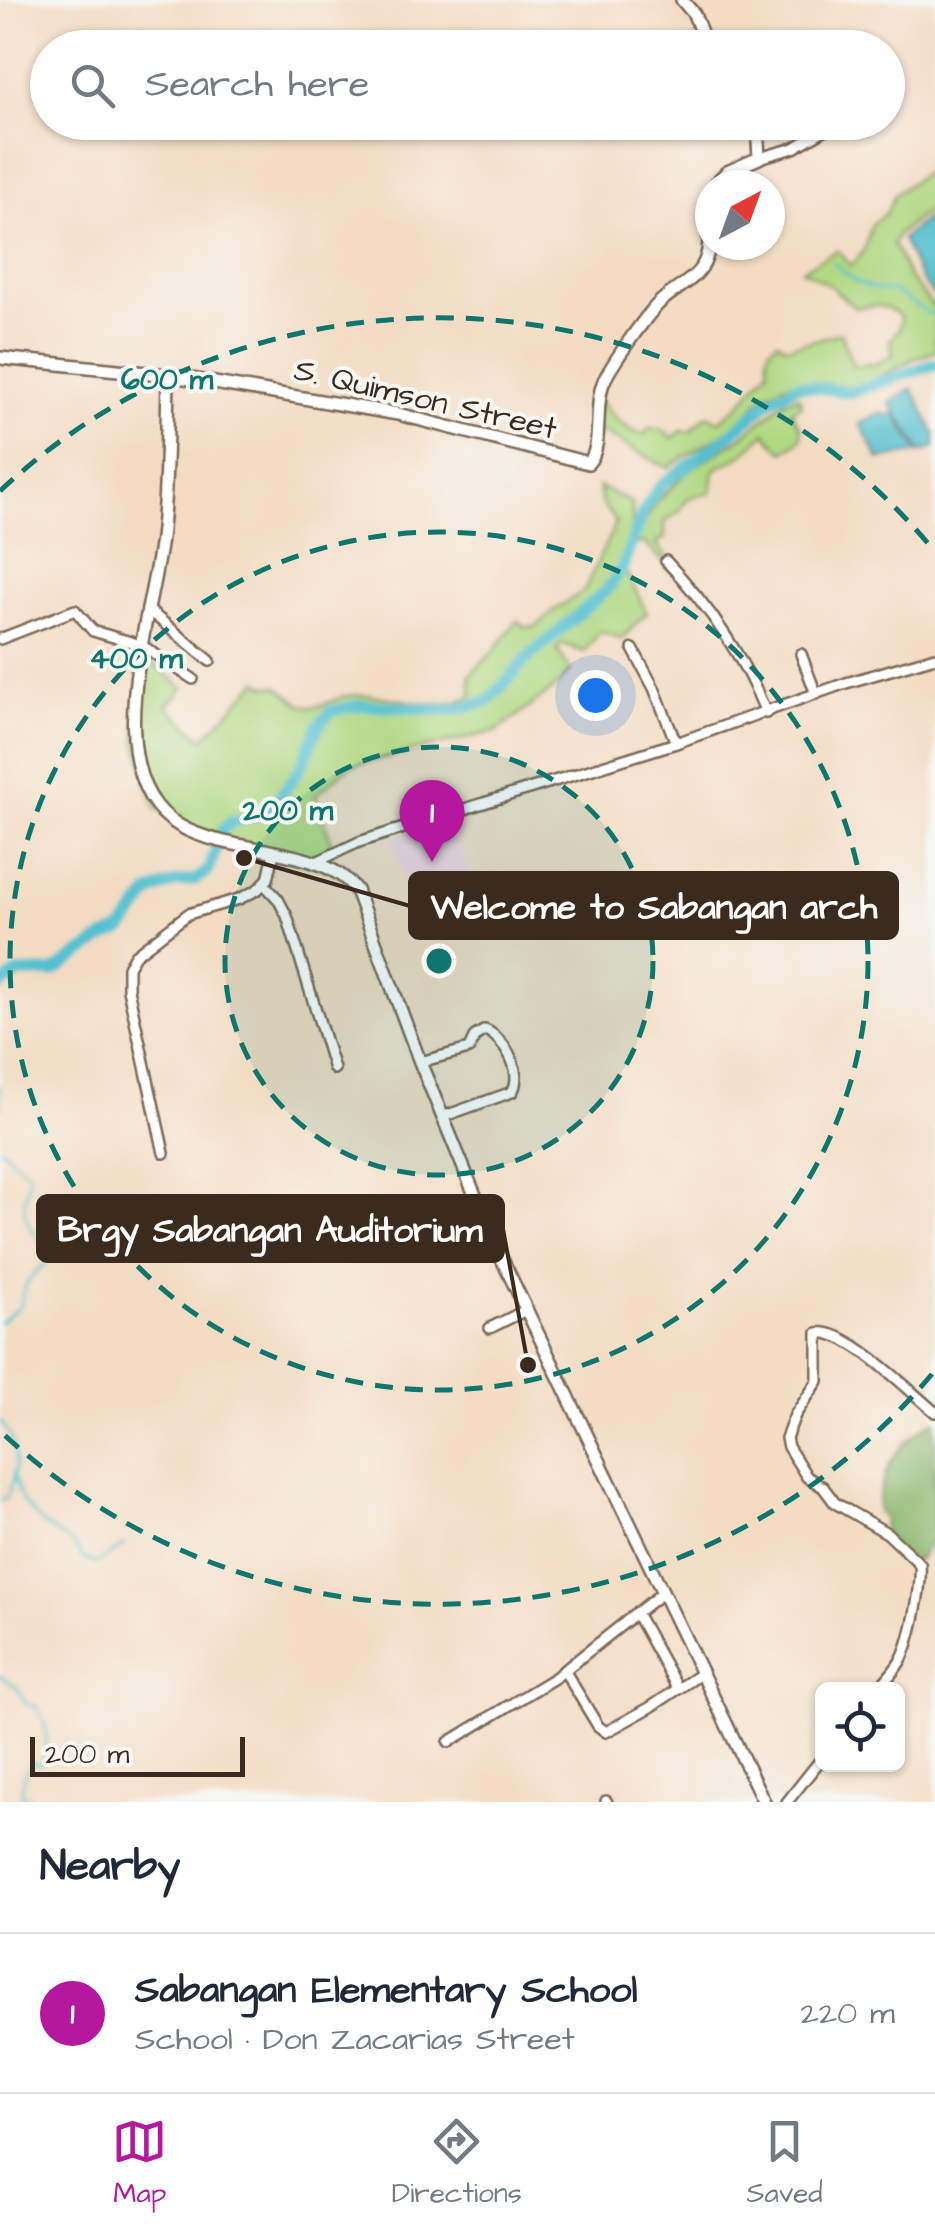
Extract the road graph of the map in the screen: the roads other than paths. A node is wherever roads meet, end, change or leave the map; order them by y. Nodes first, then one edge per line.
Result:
1 (682, 0) edge
2 (700, 30) edge
3 (758, 140) edge
4 (808, 140) edge
5 (758, 158) junction
6 (731, 170) edge
7 (705, 260) edge
8 (0, 358) edge
9 (168, 376) junction
10 (666, 561) dead end
11 (148, 609) junction
12 (0, 639) edge
13 (141, 645) junction
14 (633, 649) dead end
15 (801, 654) dead end
16 (935, 658) edge
17 (210, 662) dead end
18 (193, 680) dead end
19 (816, 694) junction
20 (766, 713) junction
21 (676, 743) junction
22 (274, 853) junction
23 (314, 863) junction
24 (264, 884) junction
25 (420, 1062) junction
26 (334, 1069) dead end
27 (442, 1117) junction
28 (164, 1153) dead end
29 (526, 1310) junction
30 (490, 1328) dead end
31 (935, 1412) edge
32 (662, 1593) junction
33 (636, 1613) junction
34 (564, 1670) junction
35 (702, 1673) junction
36 (884, 1682) edge
37 (678, 1689) junction
38 (448, 1742) dead end
39 (815, 1767) edge
40 (758, 1799) edge
41 (787, 1802) edge

1 - 2 street
3 - 5 street
4 - 5 street
5 - 6 street
7 - 9 street, S. Quimson Street
8 - 9 street, S. Quimson Street
9 - 11 street
10 - 20 street
11 - 13 street
11 - 17 street
12 - 13 street
13 - 18 street
13 - 22 street
14 - 21 street
15 - 19 street
16 - 19 street
19 - 20 street
20 - 21 street
21 - 23 street
22 - 23 street
22 - 24 street
23 - 25 street
24 - 26 street
24 - 28 street
25 - 27 street
25 - 27 street
27 - 29 street
29 - 30 street
29 - 32 street
31 - 36 street
32 - 33 street
32 - 35 street
33 - 34 street
33 - 37 street
34 - 37 street
34 - 38 street
35 - 37 street
35 - 40 street
39 - 41 street

